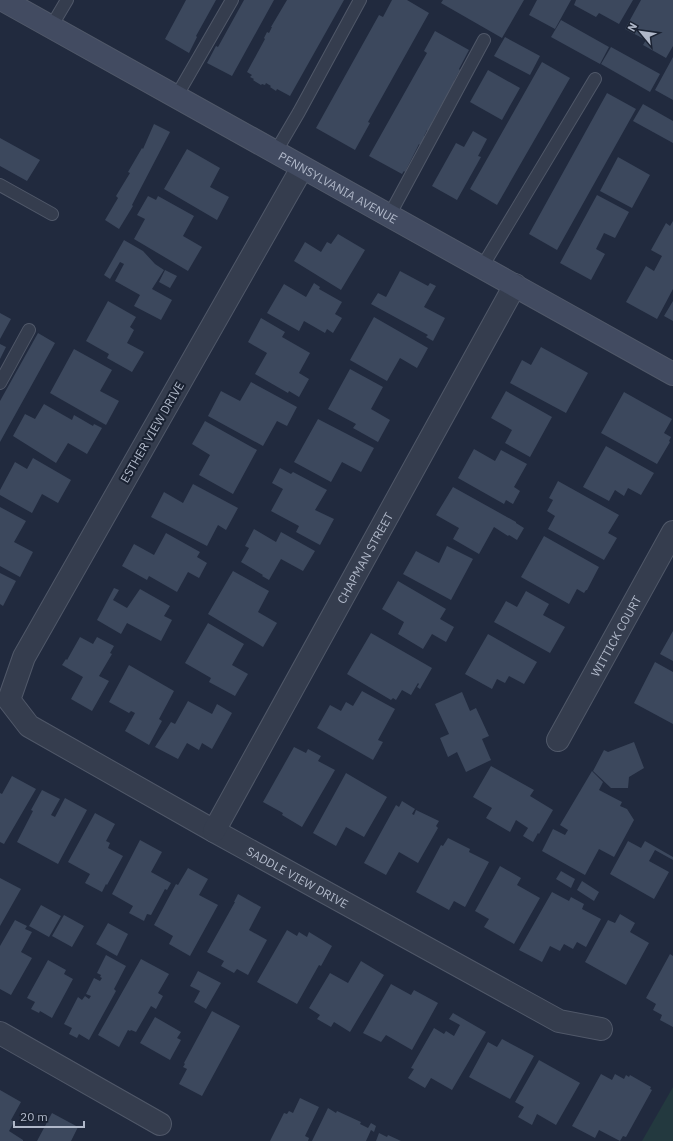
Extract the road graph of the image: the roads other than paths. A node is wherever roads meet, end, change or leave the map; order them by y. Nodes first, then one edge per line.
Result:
1 (3, 0) edge
2 (66, 0) edge
3 (232, 0) edge
4 (360, 0) edge
5 (51, 27) junction
6 (484, 40) dead end
7 (595, 79) dead end
8 (176, 97) junction
9 (275, 153) junction
10 (302, 168) junction
11 (0, 186) edge
12 (52, 214) dead end
13 (389, 216) junction
14 (482, 267) junction
15 (515, 285) junction
16 (29, 330) dead end
17 (673, 374) edge
18 (0, 383) edge
19 (673, 532) edge
20 (9, 700) joint
21 (558, 740) dead end
22 (214, 831) junction
23 (601, 1029) dead end
24 (0, 1032) edge
25 (160, 1124) dead end

1 - 5 street, PENNSYLVANIA AVENUE
2 - 5 lane
3 - 8 lane
4 - 9 lane
5 - 8 street, PENNSYLVANIA AVENUE
6 - 13 lane
7 - 14 lane
8 - 9 street, PENNSYLVANIA AVENUE
9 - 10 street, PENNSYLVANIA AVENUE
10 - 13 street, PENNSYLVANIA AVENUE
10 - 20 street, ESTHER VIEW DRIVE
11 - 12 lane
13 - 14 street, PENNSYLVANIA AVENUE
14 - 15 street, PENNSYLVANIA AVENUE
15 - 17 street, PENNSYLVANIA AVENUE
15 - 22 street, CHAPMAN STREET
16 - 18 lane
19 - 21 street, WITTICK COURT
20 - 22 street, SADDLE VIEW DRIVE
22 - 23 street, SADDLE VIEW DRIVE
24 - 25 street

